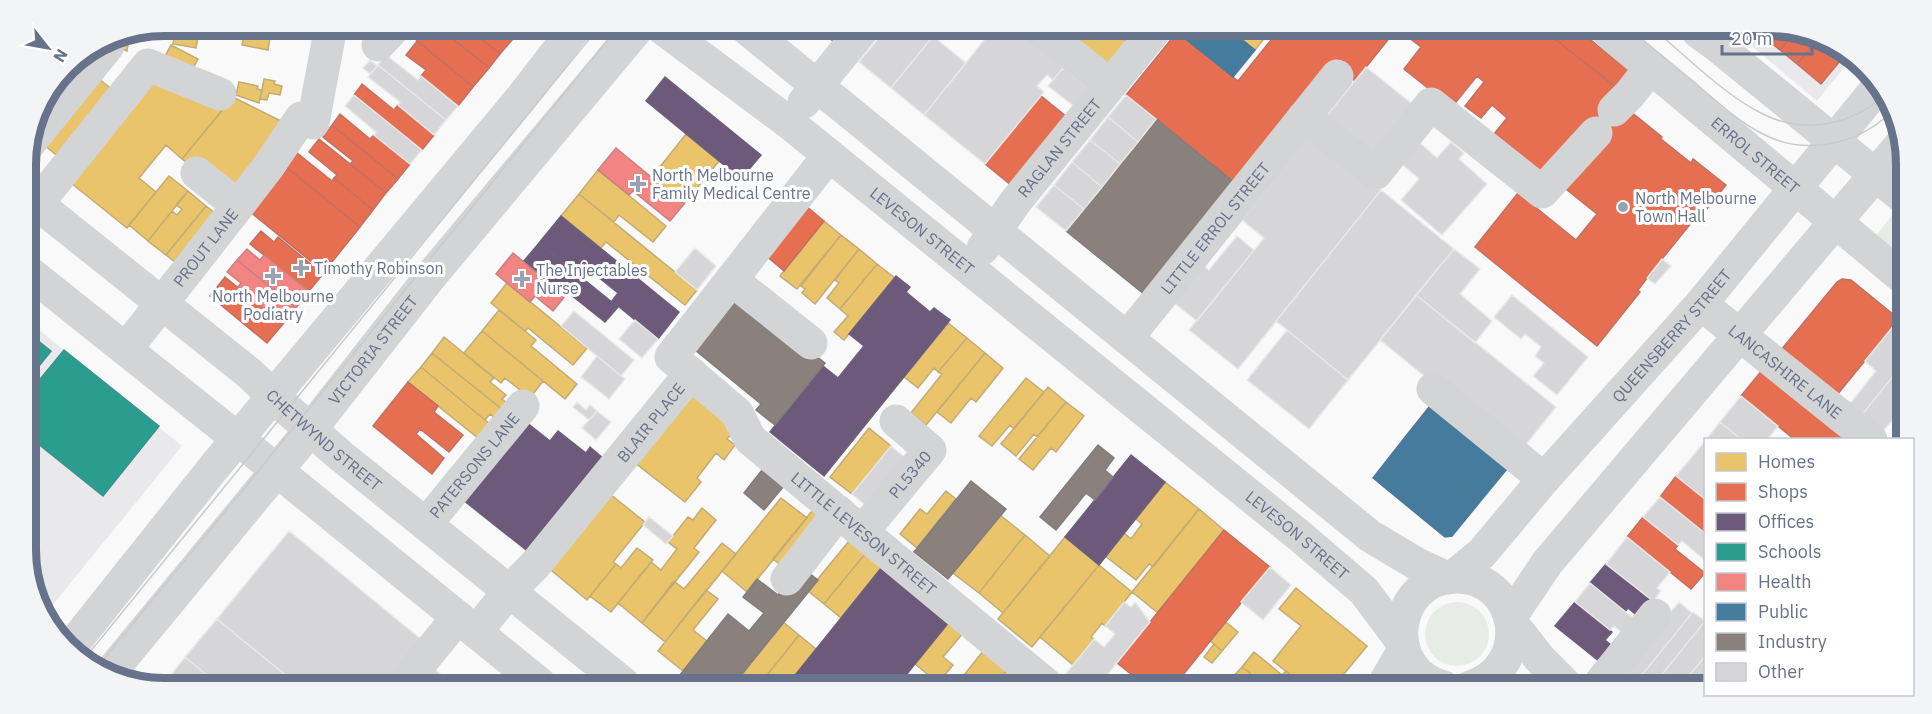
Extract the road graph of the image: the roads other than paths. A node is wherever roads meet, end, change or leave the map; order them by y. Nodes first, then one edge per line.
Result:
1 (329, 36) edge
2 (569, 36) edge
3 (631, 36) edge
4 (673, 36) edge
5 (756, 36) edge
6 (857, 36) edge
7 (1048, 36) edge
8 (1150, 36) edge
9 (1613, 36) edge
10 (1704, 36) edge
11 (104, 51) edge
12 (1651, 67) junction
13 (1337, 76) dead end
14 (1110, 85) junction
15 (817, 86) junction
16 (1874, 92) edge
17 (220, 94) dead end
18 (1304, 117) junction
19 (788, 122) junction
20 (41, 129) edge
21 (1834, 140) junction
22 (1895, 150) edge
23 (829, 155) junction
24 (197, 173) dead end
25 (1875, 174) junction
26 (1795, 187) junction
27 (1896, 192) edge
28 (36, 194) edge
29 (36, 202) edge
30 (238, 206) junction
31 (1837, 221) junction
32 (996, 232) junction
33 (968, 269) junction
34 (1896, 272) edge
35 (36, 278) edge
36 (732, 280) junction
37 (161, 303) junction
38 (1701, 304) junction
39 (1740, 335) junction
40 (1127, 338) junction
41 (811, 343) dead end
42 (126, 349) junction
43 (691, 373) junction
44 (1634, 381) junction
45 (1433, 389) dead end
46 (273, 396) junction
47 (1209, 405) junction
48 (523, 406) dead end
49 (1674, 412) junction
50 (896, 421) dead end
51 (310, 429) junction
52 (1861, 436) edge
53 (238, 439) junction
54 (1180, 440) junction
55 (275, 470) junction
56 (1544, 479) junction
57 (381, 488) junction
58 (851, 522) junction
59 (426, 524) junction
60 (347, 528) junction
61 (1450, 578) junction
62 (787, 579) dead end
63 (509, 591) junction
64 (1655, 615) dead end
65 (1511, 620) junction
66 (467, 624) junction
67 (75, 641) edge
68 (1403, 646) junction
69 (114, 668) edge
70 (409, 678) edge
71 (533, 678) edge
72 (617, 678) edge
73 (1039, 678) edge
74 (1387, 678) edge
75 (1426, 678) edge
76 (1489, 678) edge
77 (1559, 678) edge
78 (1605, 678) edge

1 - 30 street
2 - 46 street
3 - 51 street, VICTORIA STREET
4 - 19 street, LEVESON STREET
5 - 15 street
6 - 15 street
7 - 14 street
8 - 14 street, RAGLAN STREET
9 - 12 street, ERROL STREET
10 - 21 street
11 - 20 street
12 - 18 street
12 - 26 street, ERROL STREET
13 - 18 street, LITTLE ERROL STREET
14 - 32 street, RAGLAN STREET
15 - 19 street
15 - 32 street
16 - 21 street, QUEENSBERRY STREET
17 - 28 street
18 - 40 street, LITTLE ERROL STREET
19 - 23 street, LEVESON STREET
21 - 25 street
21 - 26 street, QUEENSBERRY STREET
22 - 25 street
23 - 33 street, LEVESON STREET
23 - 36 street, BLAIR PLACE
24 - 30 street, PROUT LANE
25 - 27 street
25 - 31 street
26 - 31 street, ERROL STREET
26 - 38 street, QUEENSBERRY STREET
29 - 37 street, CHETWYND STREET
30 - 37 street, PROUT LANE
31 - 34 street, ERROL STREET
31 - 39 street
32 - 33 street, RAGLAN STREET
32 - 40 street
33 - 54 street, LEVESON STREET
35 - 42 street
36 - 41 street
36 - 43 street, BLAIR PLACE
37 - 42 street, PROUT LANE
37 - 46 street, CHETWYND STREET
38 - 39 street, LANCASHIRE LANE
38 - 44 street, QUEENSBERRY STREET
39 - 49 street
39 - 52 street, LANCASHIRE LANE
40 - 47 street
42 - 53 street
43 - 58 street, LITTLE LEVESON STREET
43 - 63 street, BLAIR PLACE
44 - 49 street
44 - 56 street, QUEENSBERRY STREET
45 - 56 street
46 - 51 street, CHETWYND STREET
46 - 53 street
47 - 54 street
47 - 61 street
48 - 59 street, PATERSONS LANE
49 - 65 street
50 - 58 street, PL5340
51 - 55 street, VICTORIA STREET
51 - 57 street, CHETWYND STREET
53 - 55 street
53 - 67 street
54 - 68 street, LEVESON STREET
55 - 60 street
55 - 69 street, VICTORIA STREET
56 - 61 street, QUEENSBERRY STREET
57 - 59 street, CHETWYND STREET
57 - 60 street
58 - 62 street
58 - 73 street, LITTLE LEVESON STREET
59 - 63 street, CHETWYND STREET
60 - 66 street
61 - 65 street
61 - 68 street, QUEENSBERRY STREET
63 - 66 street, BLAIR PLACE
63 - 72 street, CHETWYND STREET
64 - 78 street
65 - 76 street
65 - 77 street
66 - 70 street, BLAIR PLACE
66 - 71 street
68 - 74 street
68 - 75 street, LEVESON STREET

